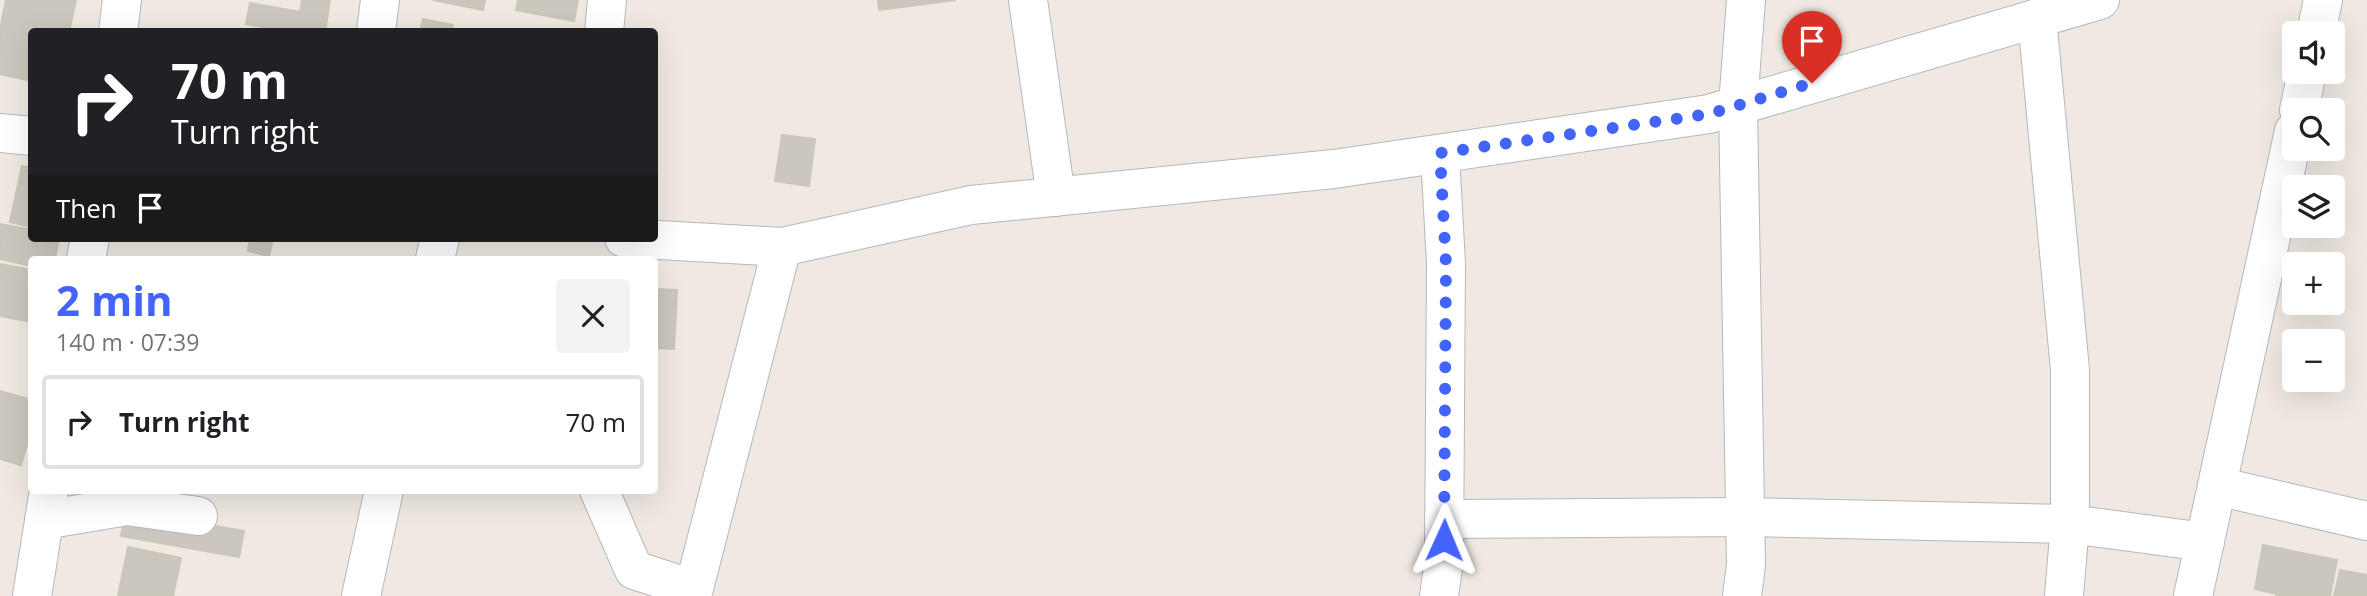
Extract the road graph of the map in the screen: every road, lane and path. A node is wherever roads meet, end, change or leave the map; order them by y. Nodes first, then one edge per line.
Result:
1 (122, 0) edge
2 (380, 0) edge
3 (607, 0) edge
4 (1028, 0) edge
5 (1746, 0) edge
6 (2100, 0) edge
7 (2323, 0) edge
8 (2037, 18) junction
9 (2319, 21) edge
10 (118, 28) edge
11 (376, 28) edge
12 (604, 28) edge
13 (1738, 105) junction
14 (0, 133) edge
15 (28, 136) edge
16 (1440, 153) junction
17 (2287, 161) edge
18 (1056, 197) junction
19 (658, 240) edge
20 (782, 247) junction
21 (2217, 486) junction
22 (383, 494) edge
23 (601, 494) edge
24 (47, 505) edge
25 (198, 516) dead end
26 (1745, 517) junction
27 (1444, 519) junction
28 (2367, 521) edge
29 (2070, 524) junction
30 (2205, 542) junction
31 (692, 593) edge
32 (32, 596) edge
33 (360, 596) edge
34 (1439, 596) edge
35 (1742, 596) edge
36 (2064, 596) edge
37 (2193, 596) edge

1 - 10 street
2 - 11 street
3 - 12 street
4 - 18 street
5 - 13 street
6 - 8 street
7 - 9 street
8 - 13 street
8 - 29 street
13 - 16 street
13 - 26 street
14 - 15 street
16 - 18 street
16 - 27 street
17 - 21 street
18 - 20 street
19 - 20 street
20 - 31 street
21 - 28 street
21 - 30 street
22 - 33 street
23 - 31 street
24 - 25 street
24 - 32 street
26 - 27 street
26 - 29 street
26 - 35 street
27 - 34 street
29 - 30 street
29 - 36 street
30 - 37 street

